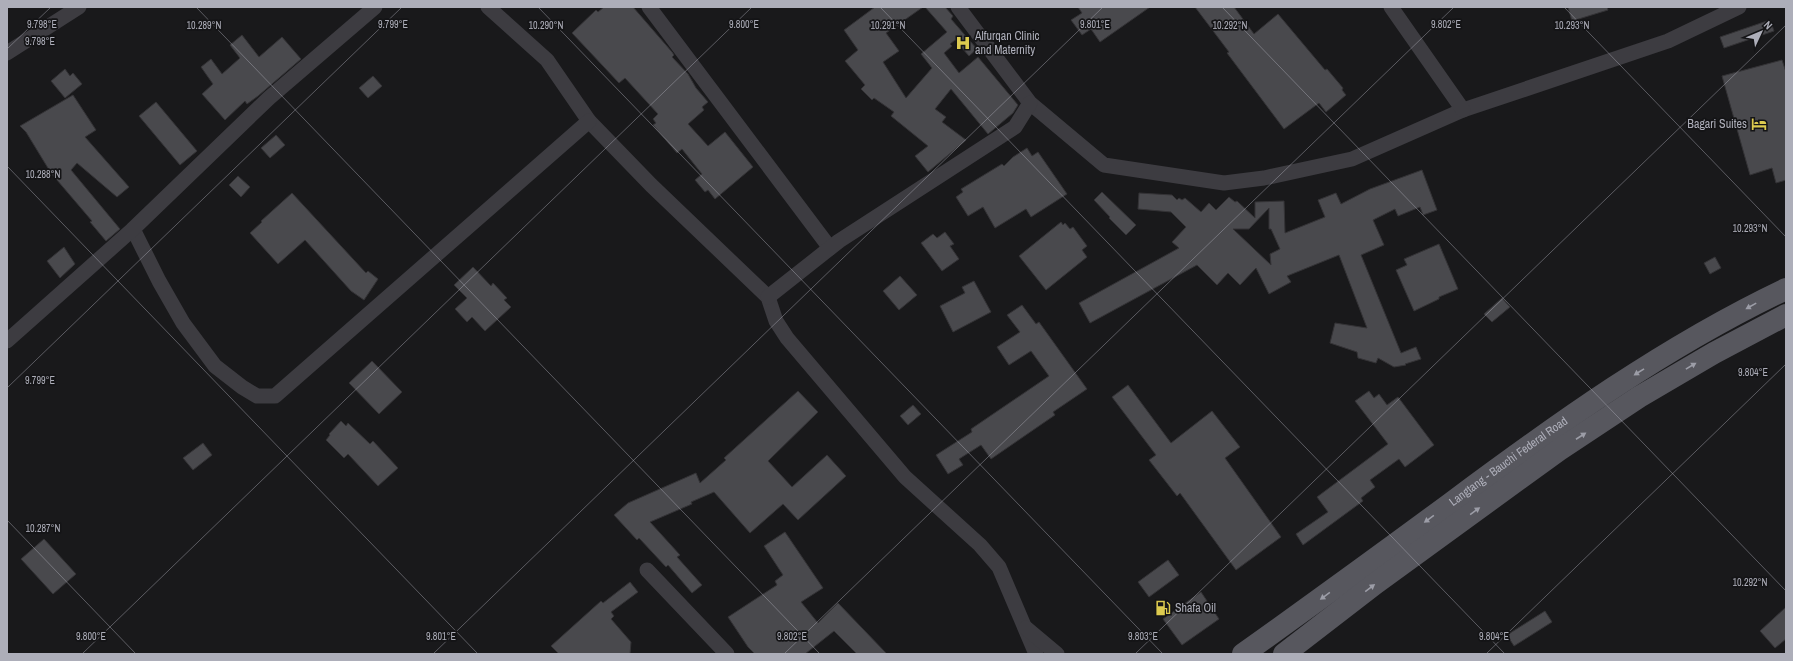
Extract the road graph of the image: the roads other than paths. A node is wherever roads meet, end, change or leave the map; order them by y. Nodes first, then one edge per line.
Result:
1 (79, 7) edge
2 (376, 7) edge
3 (488, 7) edge
4 (649, 7) edge
5 (958, 7) edge
6 (1391, 7) edge
7 (1739, 7) edge
8 (7, 53) edge
9 (1030, 103) junction
10 (1463, 110) junction
11 (589, 121) junction
12 (133, 229) junction
13 (830, 248) junction
14 (1786, 289) edge
15 (768, 297) junction
16 (1786, 315) edge
17 (7, 341) edge
18 (647, 570) dead end
19 (1025, 627) junction
20 (727, 654) edge
21 (1036, 654) edge
22 (1057, 654) edge
23 (1243, 654) edge
24 (1284, 654) edge

1 - 8 street
2 - 12 street
3 - 11 street
4 - 13 street
5 - 9 street
6 - 10 street
7 - 10 street
9 - 10 street
9 - 13 street
11 - 12 street
11 - 15 street
12 - 17 street
13 - 15 street
14 -> 23 main road, Langtang - Bauchi Federal Road
15 - 19 street
24 -> 16 main road, Langtang - Bauchi Federal Road
18 - 20 street
19 - 21 street
19 - 22 street

